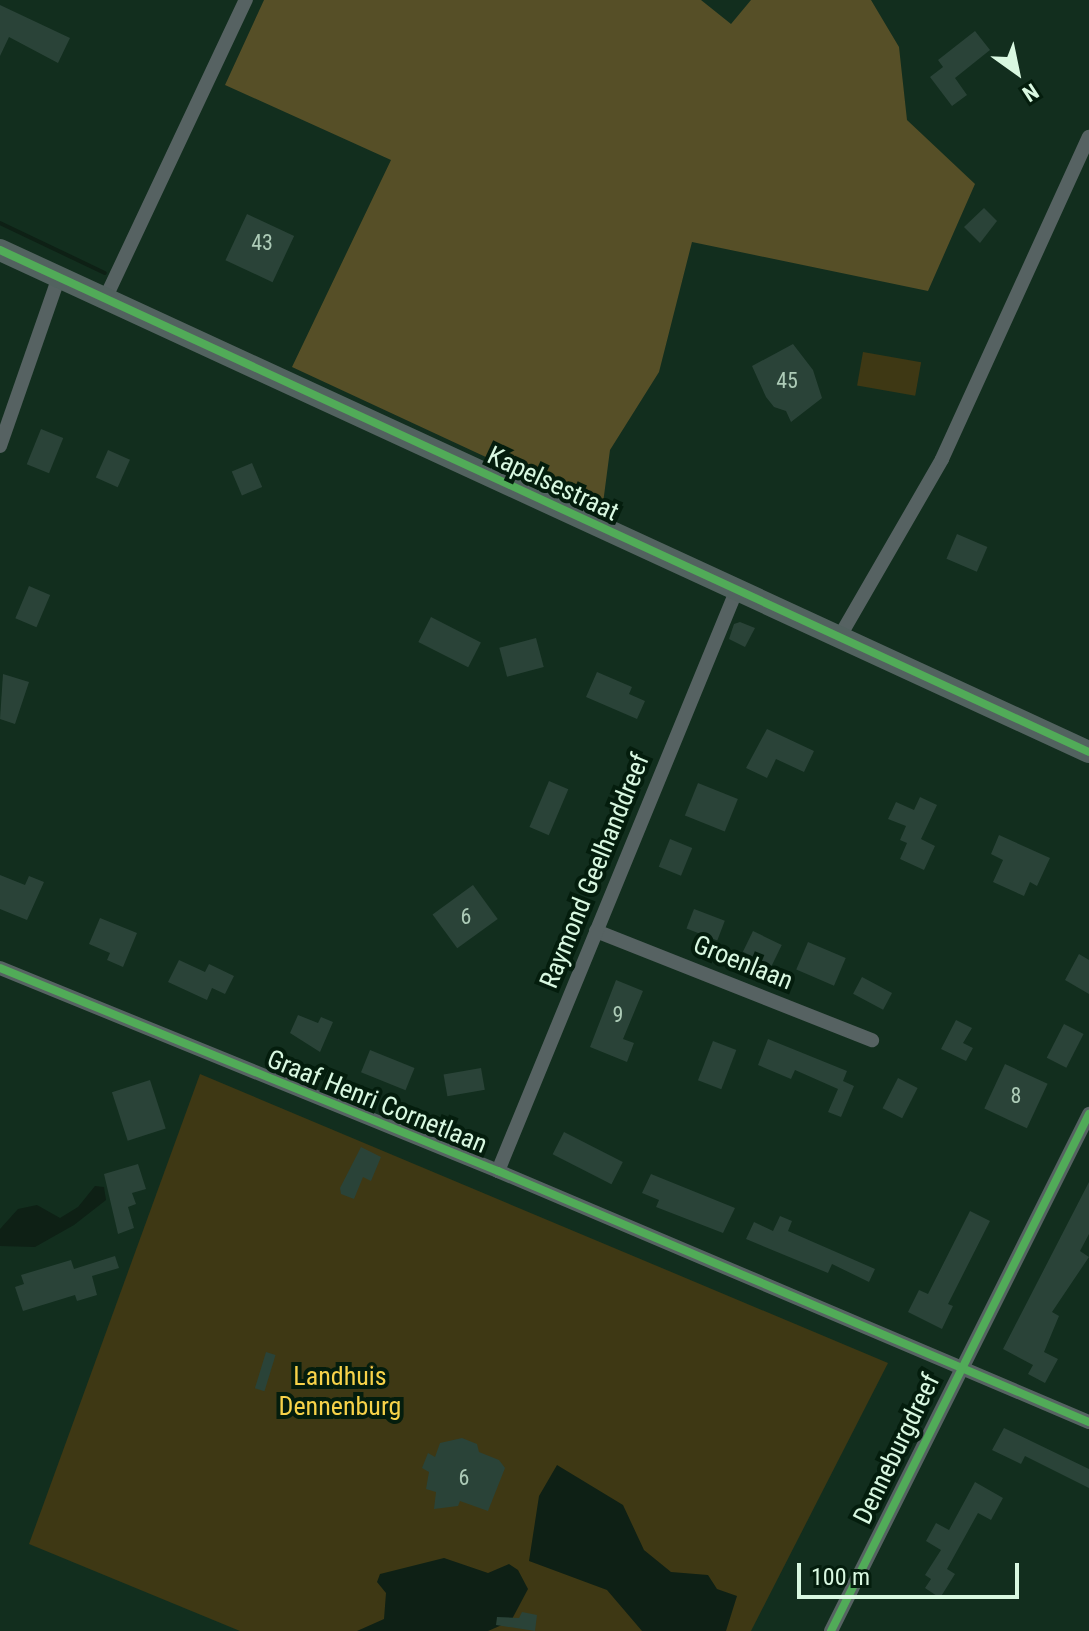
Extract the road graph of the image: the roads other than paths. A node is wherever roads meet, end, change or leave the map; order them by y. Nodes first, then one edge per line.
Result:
1 (246, 0) edge
2 (1089, 137) edge
3 (0, 250) edge
4 (59, 277) junction
5 (105, 299) junction
6 (0, 446) edge
7 (737, 589) junction
8 (840, 636) junction
9 (1089, 752) edge
10 (596, 931) junction
11 (0, 968) edge
12 (872, 1040) dead end
13 (1089, 1114) edge
14 (498, 1171) junction
15 (958, 1368) junction
16 (1089, 1422) edge
17 (831, 1631) edge

1 - 5 street
2 - 8 street
3 - 4 main road, Kapelsestraat
4 - 5 main road, Kapelsestraat
4 - 6 street
5 - 7 main road, Kapelsestraat
7 - 8 main road, Kapelsestraat
7 - 10 street, Raymond Geelhanddreef
8 - 9 main road, Kapelsestraat
10 - 12 street, Groenlaan
10 - 14 street, Raymond Geelhanddreef
11 - 14 street, Graaf Henri Cornetlaan
13 - 15 street, Denneburgdreef
14 - 15 street, Graaf Henri Cornetlaan
15 - 16 street, Graaf Henri Cornetlaan
15 - 17 street, Denneburgdreef

